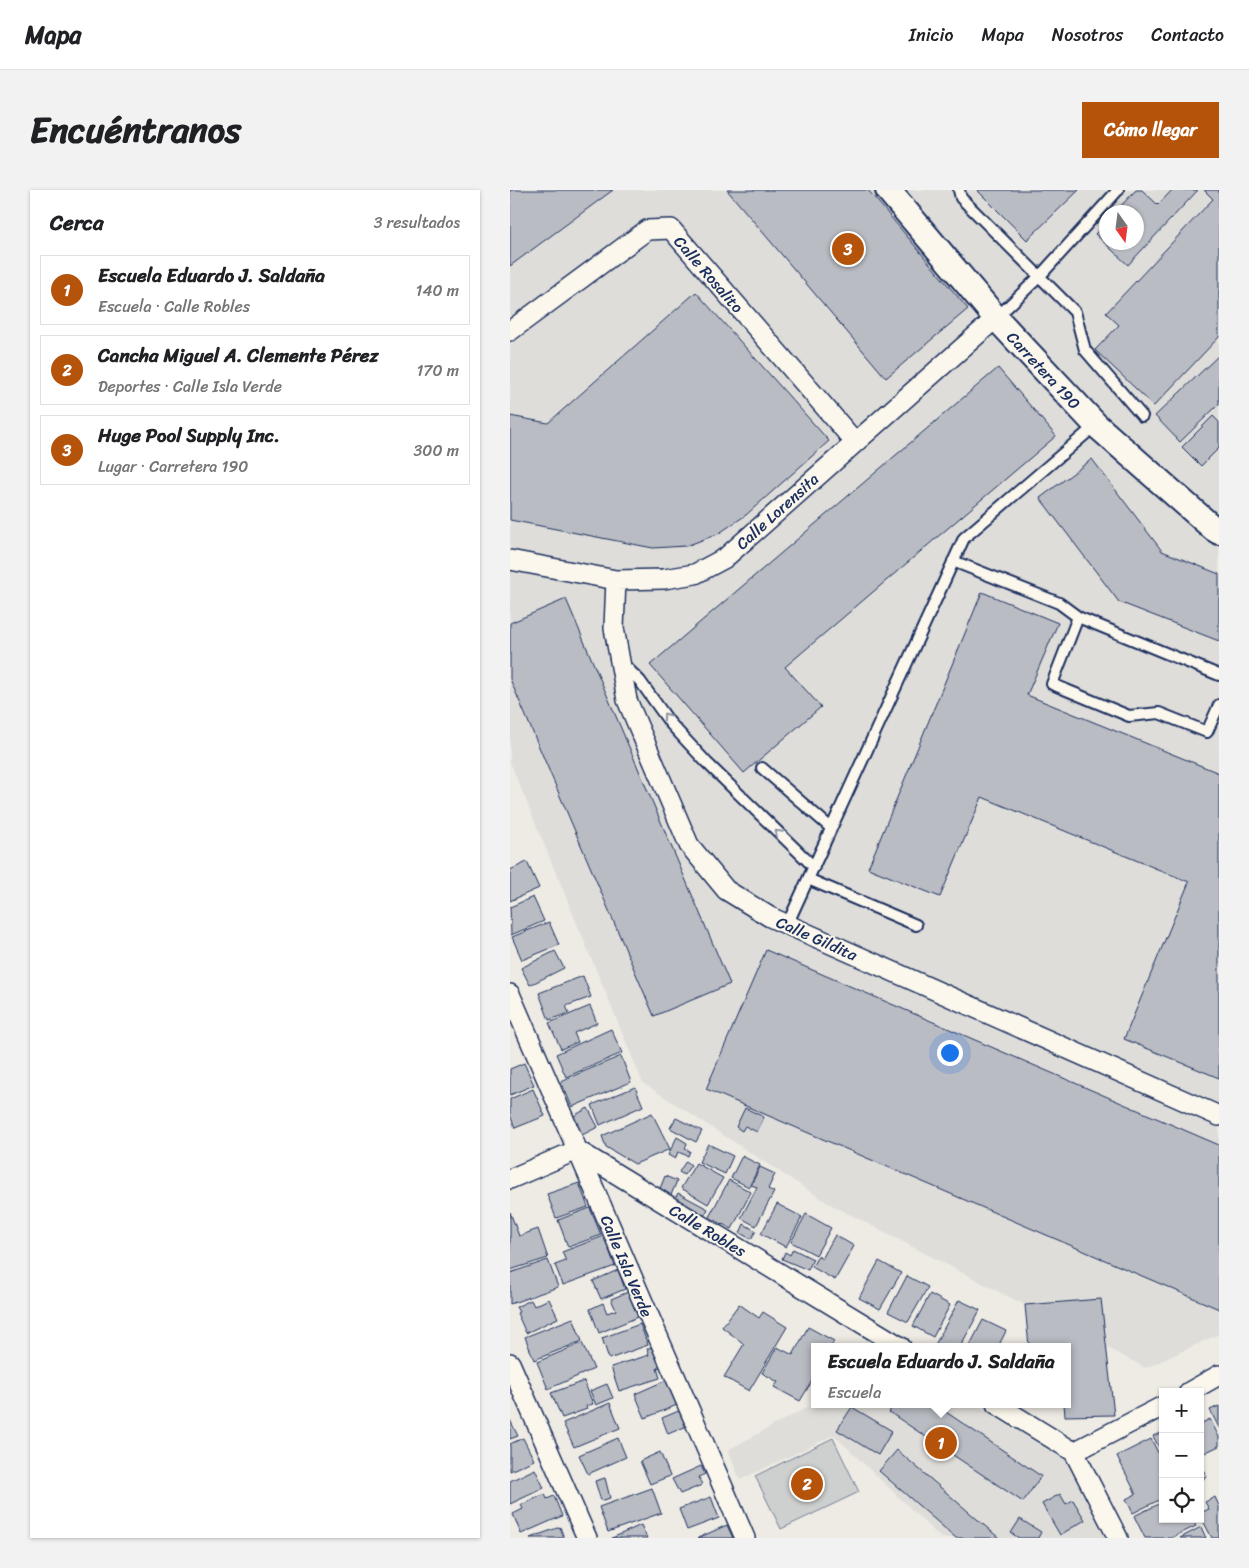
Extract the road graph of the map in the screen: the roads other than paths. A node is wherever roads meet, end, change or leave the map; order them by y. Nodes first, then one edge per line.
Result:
1 (888, 190) edge
2 (959, 190) edge
3 (1118, 190) edge
4 (1040, 277) junction
5 (996, 318) junction
6 (510, 331) edge
7 (1142, 416) dead end
8 (1096, 425) junction
9 (855, 442) junction
10 (1219, 532) edge
11 (510, 560) edge
12 (953, 561) junction
13 (616, 580) junction
14 (1078, 617) junction
15 (621, 662) junction
16 (1219, 675) edge
17 (1219, 705) edge
18 (762, 768) dead end
19 (832, 828) junction
20 (814, 867) junction
21 (808, 879) junction
22 (916, 924) dead end
23 (787, 925) junction
24 (510, 994) edge
25 (1219, 1116) edge
26 (577, 1150) junction
27 (510, 1178) edge
28 (894, 1343) edge
29 (510, 1363) edge
30 (1219, 1376) edge
31 (1196, 1388) edge
32 (1002, 1408) edge
33 (1159, 1408) edge
34 (1074, 1452) junction
35 (587, 1538) edge
36 (745, 1538) edge
37 (1118, 1538) edge

1 - 5 street, Carretera 190
2 - 4 lane
3 - 4 lane
4 - 5 lane
4 - 7 lane
5 - 8 street, Carretera 190
5 - 9 street, Calle Lorensita
6 - 9 street, Calle Rosalito
8 - 10 street, Carretera 190
8 - 12 lane
9 - 13 street, Calle Lorensita
11 - 13 street, Calle Lorensita
12 - 14 lane
12 - 19 lane
13 - 15 street, Calle Gildita
14 - 16 lane
14 - 17 lane
20 -> 15 lane
15 - 23 street, Calle Gildita
18 - 19 lane
19 - 20 lane
20 - 21 lane
21 - 22 lane
21 - 23 lane
23 - 25 street, Calle Gildita
24 - 26 street, Calle Isla Verde
26 - 27 street
26 - 28 street, Calle Robles
26 - 36 street, Calle Isla Verde
29 - 35 street
30 - 31 street
32 - 34 street
33 - 34 street
34 - 37 street

